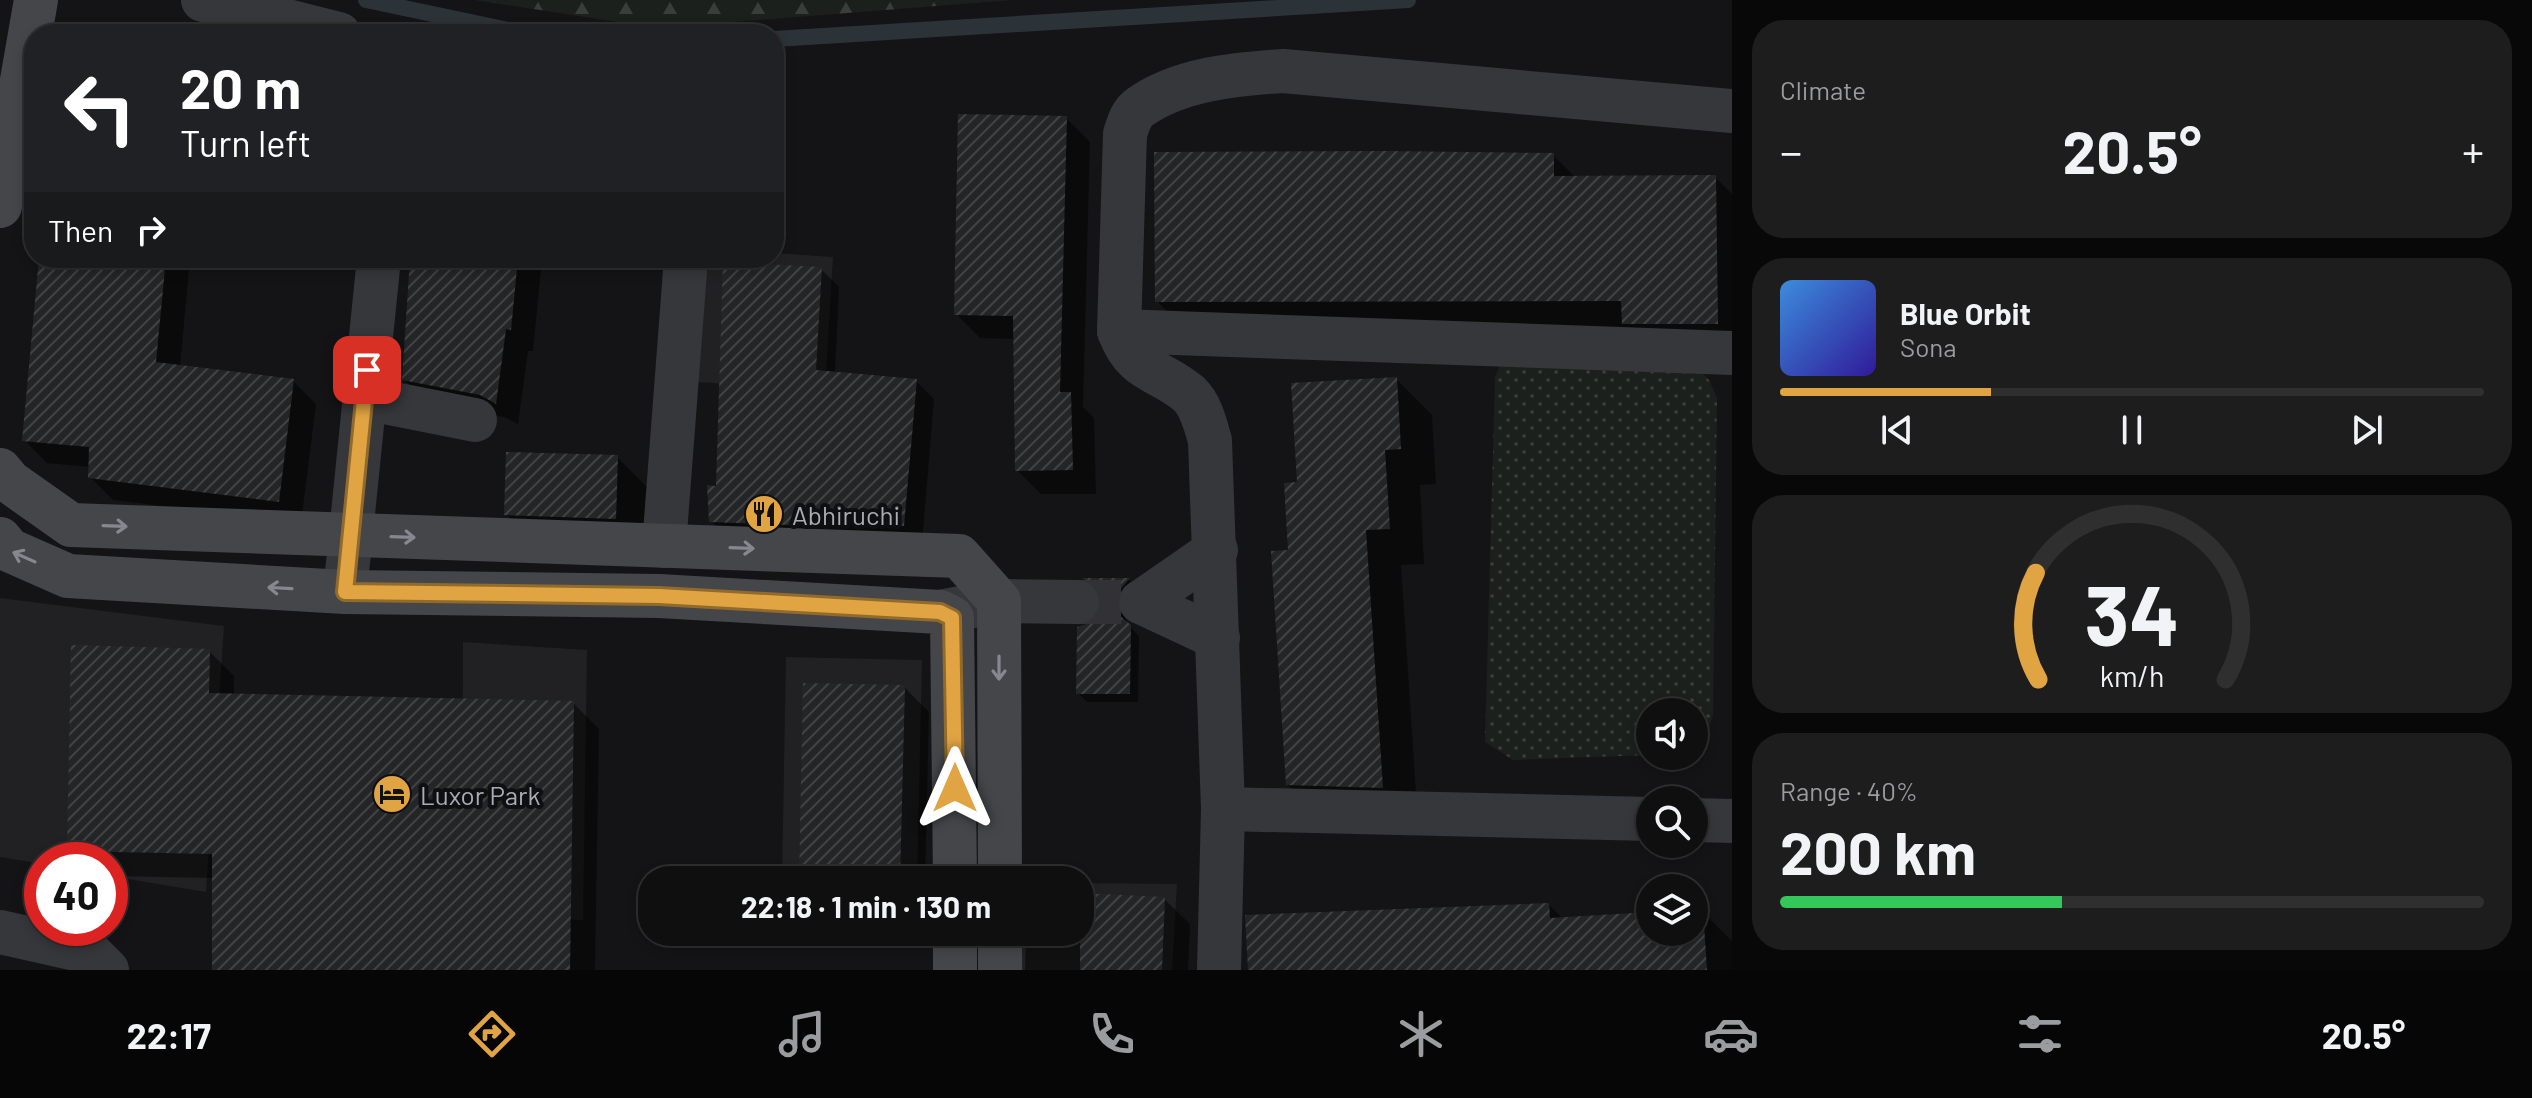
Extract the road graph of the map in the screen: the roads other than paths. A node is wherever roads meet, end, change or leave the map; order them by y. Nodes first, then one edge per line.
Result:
1 (36, 0) edge
2 (203, 0) edge
3 (32, 24) edge
4 (299, 24) edge
5 (24, 69) edge
6 (1732, 111) edge
7 (0, 206) edge
8 (378, 268) edge
9 (685, 268) edge
10 (1119, 331) junction
11 (1732, 353) edge
12 (364, 398) junction
13 (475, 420) dead end
14 (0, 470) edge
15 (351, 535) junction
16 (0, 539) edge
17 (664, 546) junction
18 (1216, 550) junction
19 (345, 592) junction
20 (999, 601) junction
21 (1077, 602) tunnel mouth
22 (940, 612) junction
23 (1218, 638) junction
24 (1223, 809) junction
25 (1636, 819) edge
26 (1708, 820) edge
27 (1732, 821) edge
28 (955, 866) edge
29 (1000, 866) edge
30 (0, 932) edge
31 (955, 946) edge
32 (1000, 946) edge
33 (107, 970) edge
34 (955, 970) edge
35 (1000, 970) edge
36 (1219, 970) edge

1 - 3 street
2 - 4 street
5 - 7 street
6 - 10 street
8 - 12 street
9 - 17 street
10 - 11 street
10 - 18 street
12 - 13 street
12 - 15 street
14 -> 15 street
15 -> 17 street
15 - 19 street
19 -> 16 street
17 -> 20 street
18 - 23 street
18 - 23 street
19 - 22 street
20 - 21 street
20 - 22 street
20 -> 29 street
22 - 28 street
23 - 24 street
24 - 25 street
24 - 36 street
26 - 27 street
30 - 33 street
31 - 34 street
32 - 35 street

